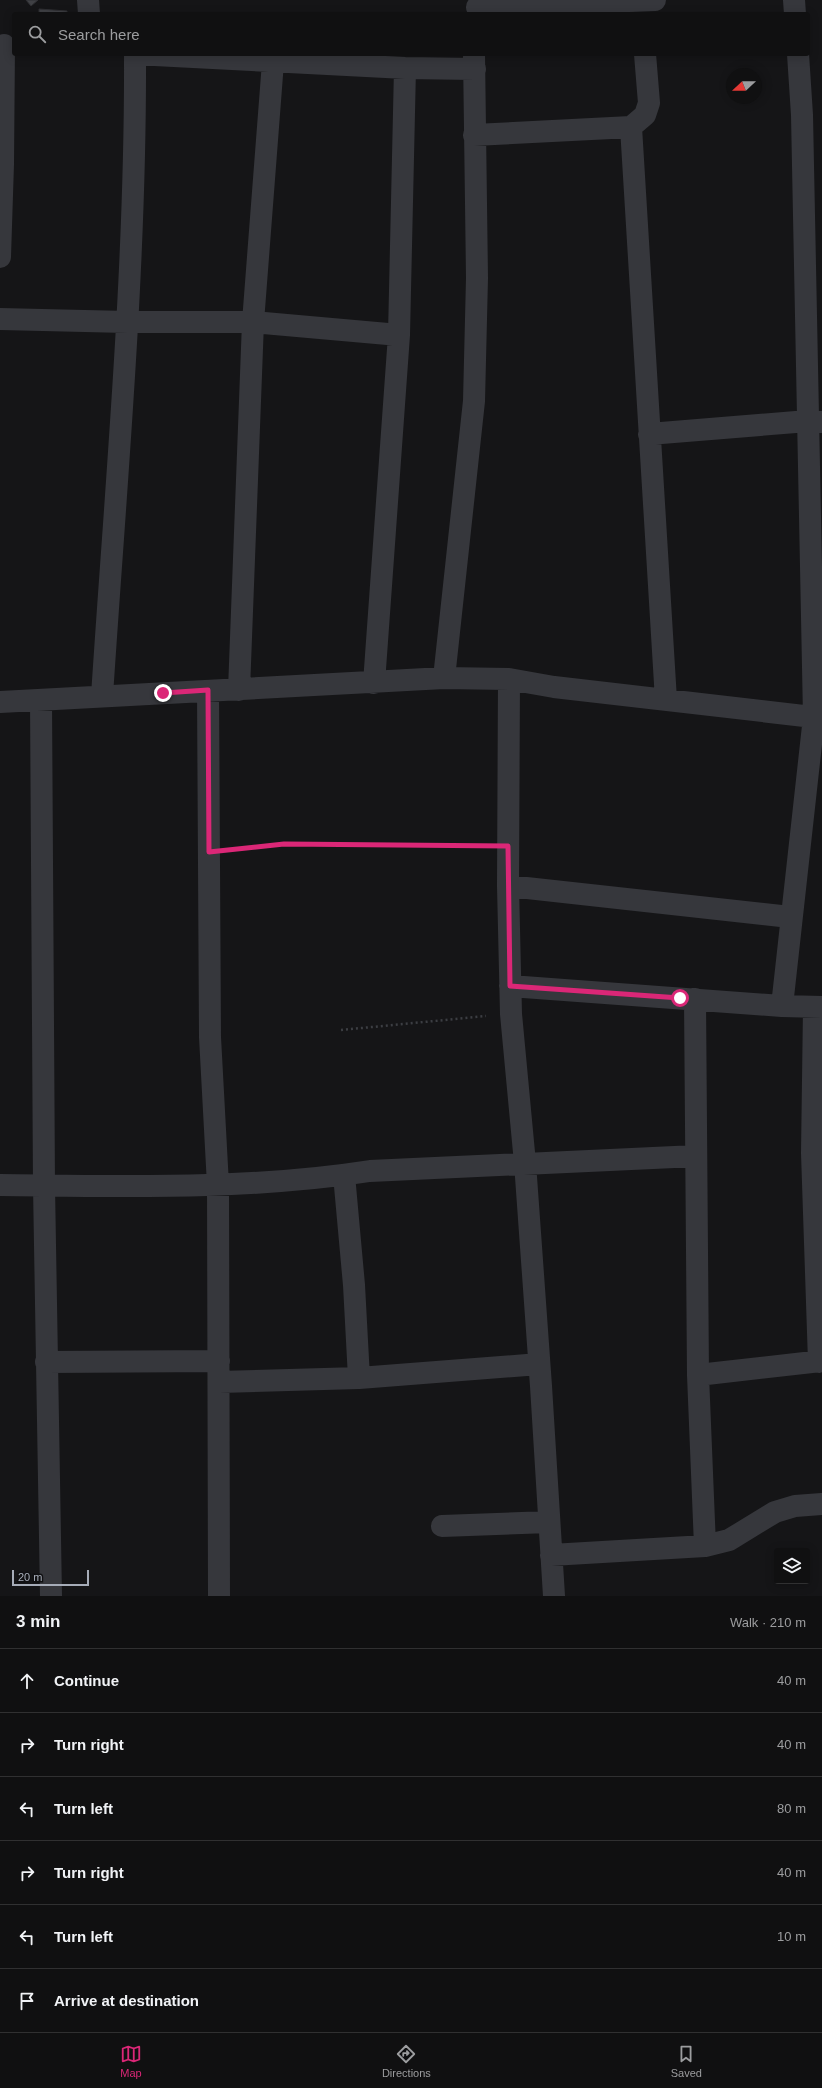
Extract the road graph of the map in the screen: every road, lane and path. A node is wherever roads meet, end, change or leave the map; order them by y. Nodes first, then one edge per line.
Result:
1 (88, 0) edge
2 (794, 0) edge
3 (645, 4) edge
4 (477, 7) edge
5 (89, 12) edge
6 (795, 12) edge
7 (6, 45) edge
8 (135, 56) edge
9 (170, 56) edge
10 (645, 56) edge
11 (798, 56) edge
12 (474, 61) edge
13 (273, 62) junction
14 (405, 68) junction
15 (630, 127) junction
16 (474, 135) junction
17 (2, 164) edge
18 (0, 257) edge
19 (0, 319) edge
20 (127, 322) junction
21 (253, 322) junction
22 (399, 335) junction
23 (815, 422) edge
24 (649, 434) junction
25 (817, 582) edge
26 (444, 678) junction
27 (509, 680) junction
28 (374, 683) junction
29 (208, 690) junction
30 (239, 690) junction
31 (102, 696) junction
32 (41, 700) junction
33 (666, 700) junction
34 (0, 702) edge
35 (818, 718) edge
36 (508, 846) junction
37 (209, 852) junction
38 (508, 886) junction
39 (790, 917) junction
40 (510, 986) junction
41 (695, 999) junction
42 (782, 1006) junction
43 (818, 1007) edge
44 (511, 1014) junction
45 (341, 1030) dead end
46 (817, 1154) edge
47 (696, 1156) junction
48 (524, 1163) junction
49 (344, 1175) junction
50 (0, 1185) edge
51 (218, 1185) junction
52 (44, 1186) junction
53 (46, 1362) junction
54 (821, 1362) edge
55 (539, 1364) junction
56 (219, 1372) junction
57 (698, 1375) junction
58 (359, 1378) junction
59 (822, 1504) edge
60 (549, 1522) junction
61 (442, 1526) dead end
62 (705, 1546) junction
63 (551, 1555) junction
64 (51, 1596) edge
65 (219, 1596) edge
66 (554, 1596) edge

1 - 5 street
2 - 6 street
3 - 4 street
7 - 17 street
8 - 20 street
9 - 13 street
10 - 15 street
11 - 23 street
12 - 14 street
12 - 16 street
13 - 14 street
13 - 21 street
14 - 22 street
15 - 16 street
15 - 24 street
16 - 26 street
17 - 18 street
19 - 20 street
20 - 21 street
20 - 31 street
21 - 22 street
21 - 30 street
22 - 28 street
23 - 24 street
23 - 25 street
24 - 33 street
25 - 35 street
26 - 27 street
26 - 28 street
27 - 33 street
27 - 36 street
28 - 30 street
29 - 30 street
29 - 31 street
29 - 37 street
31 - 32 street
32 - 34 street
32 - 52 street
33 - 35 street
35 - 39 street
36 - 37 path
36 - 38 street
37 - 51 street
38 - 39 street
38 - 40 street
39 - 42 street
40 - 41 street
40 - 44 street
41 - 42 street
41 - 47 street
42 - 43 street
43 - 46 street
44 - 45 path
44 - 48 street
46 - 54 street
47 - 48 street
47 - 57 street
48 - 49 street
48 - 55 street
49 - 51 street
49 - 58 street
50 - 52 street
51 - 52 street
51 - 56 street
52 - 53 street
53 - 56 street
53 - 64 street
54 - 57 street
55 - 58 street
55 - 60 street
56 - 58 street
56 - 65 street
57 - 62 street
59 - 62 street
60 - 61 street
60 - 63 street
62 - 63 street
63 - 66 street

